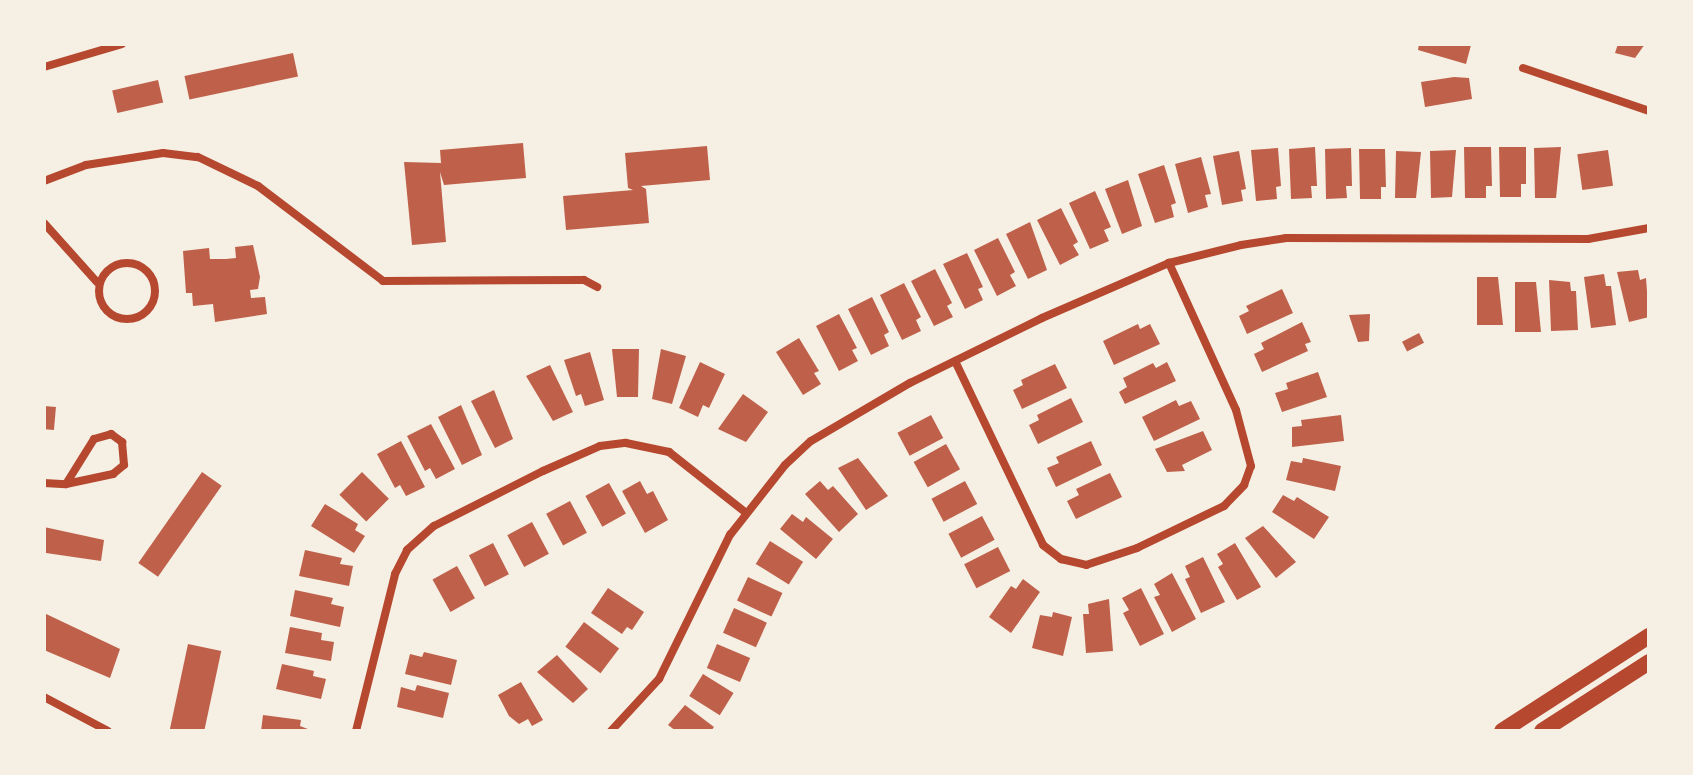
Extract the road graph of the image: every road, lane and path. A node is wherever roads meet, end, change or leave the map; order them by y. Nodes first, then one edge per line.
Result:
1 (122, 44) edge
2 (44, 67) edge
3 (1523, 68) dead end
4 (1649, 111) edge
5 (44, 181) edge
6 (44, 223) edge
7 (1649, 228) edge
8 (1169, 263) junction
9 (97, 282) junction
10 (597, 287) dead end
11 (955, 361) junction
12 (44, 483) edge
13 (66, 484) junction
14 (745, 512) junction
15 (1649, 636) edge
16 (1649, 662) edge
17 (44, 697) edge
18 (108, 731) edge
19 (356, 731) edge
20 (611, 731) edge
21 (1502, 731) edge
22 (1542, 731) edge

1 - 2 street
3 - 4 street
5 - 10 street
6 - 9 street
7 - 8 street
8 - 11 street
8 - 11 street
9 - 9 street
11 - 14 street
12 - 13 street
13 - 13 street
14 - 19 street
14 - 20 street
15 - 21 highway
16 - 22 highway
17 - 18 street

